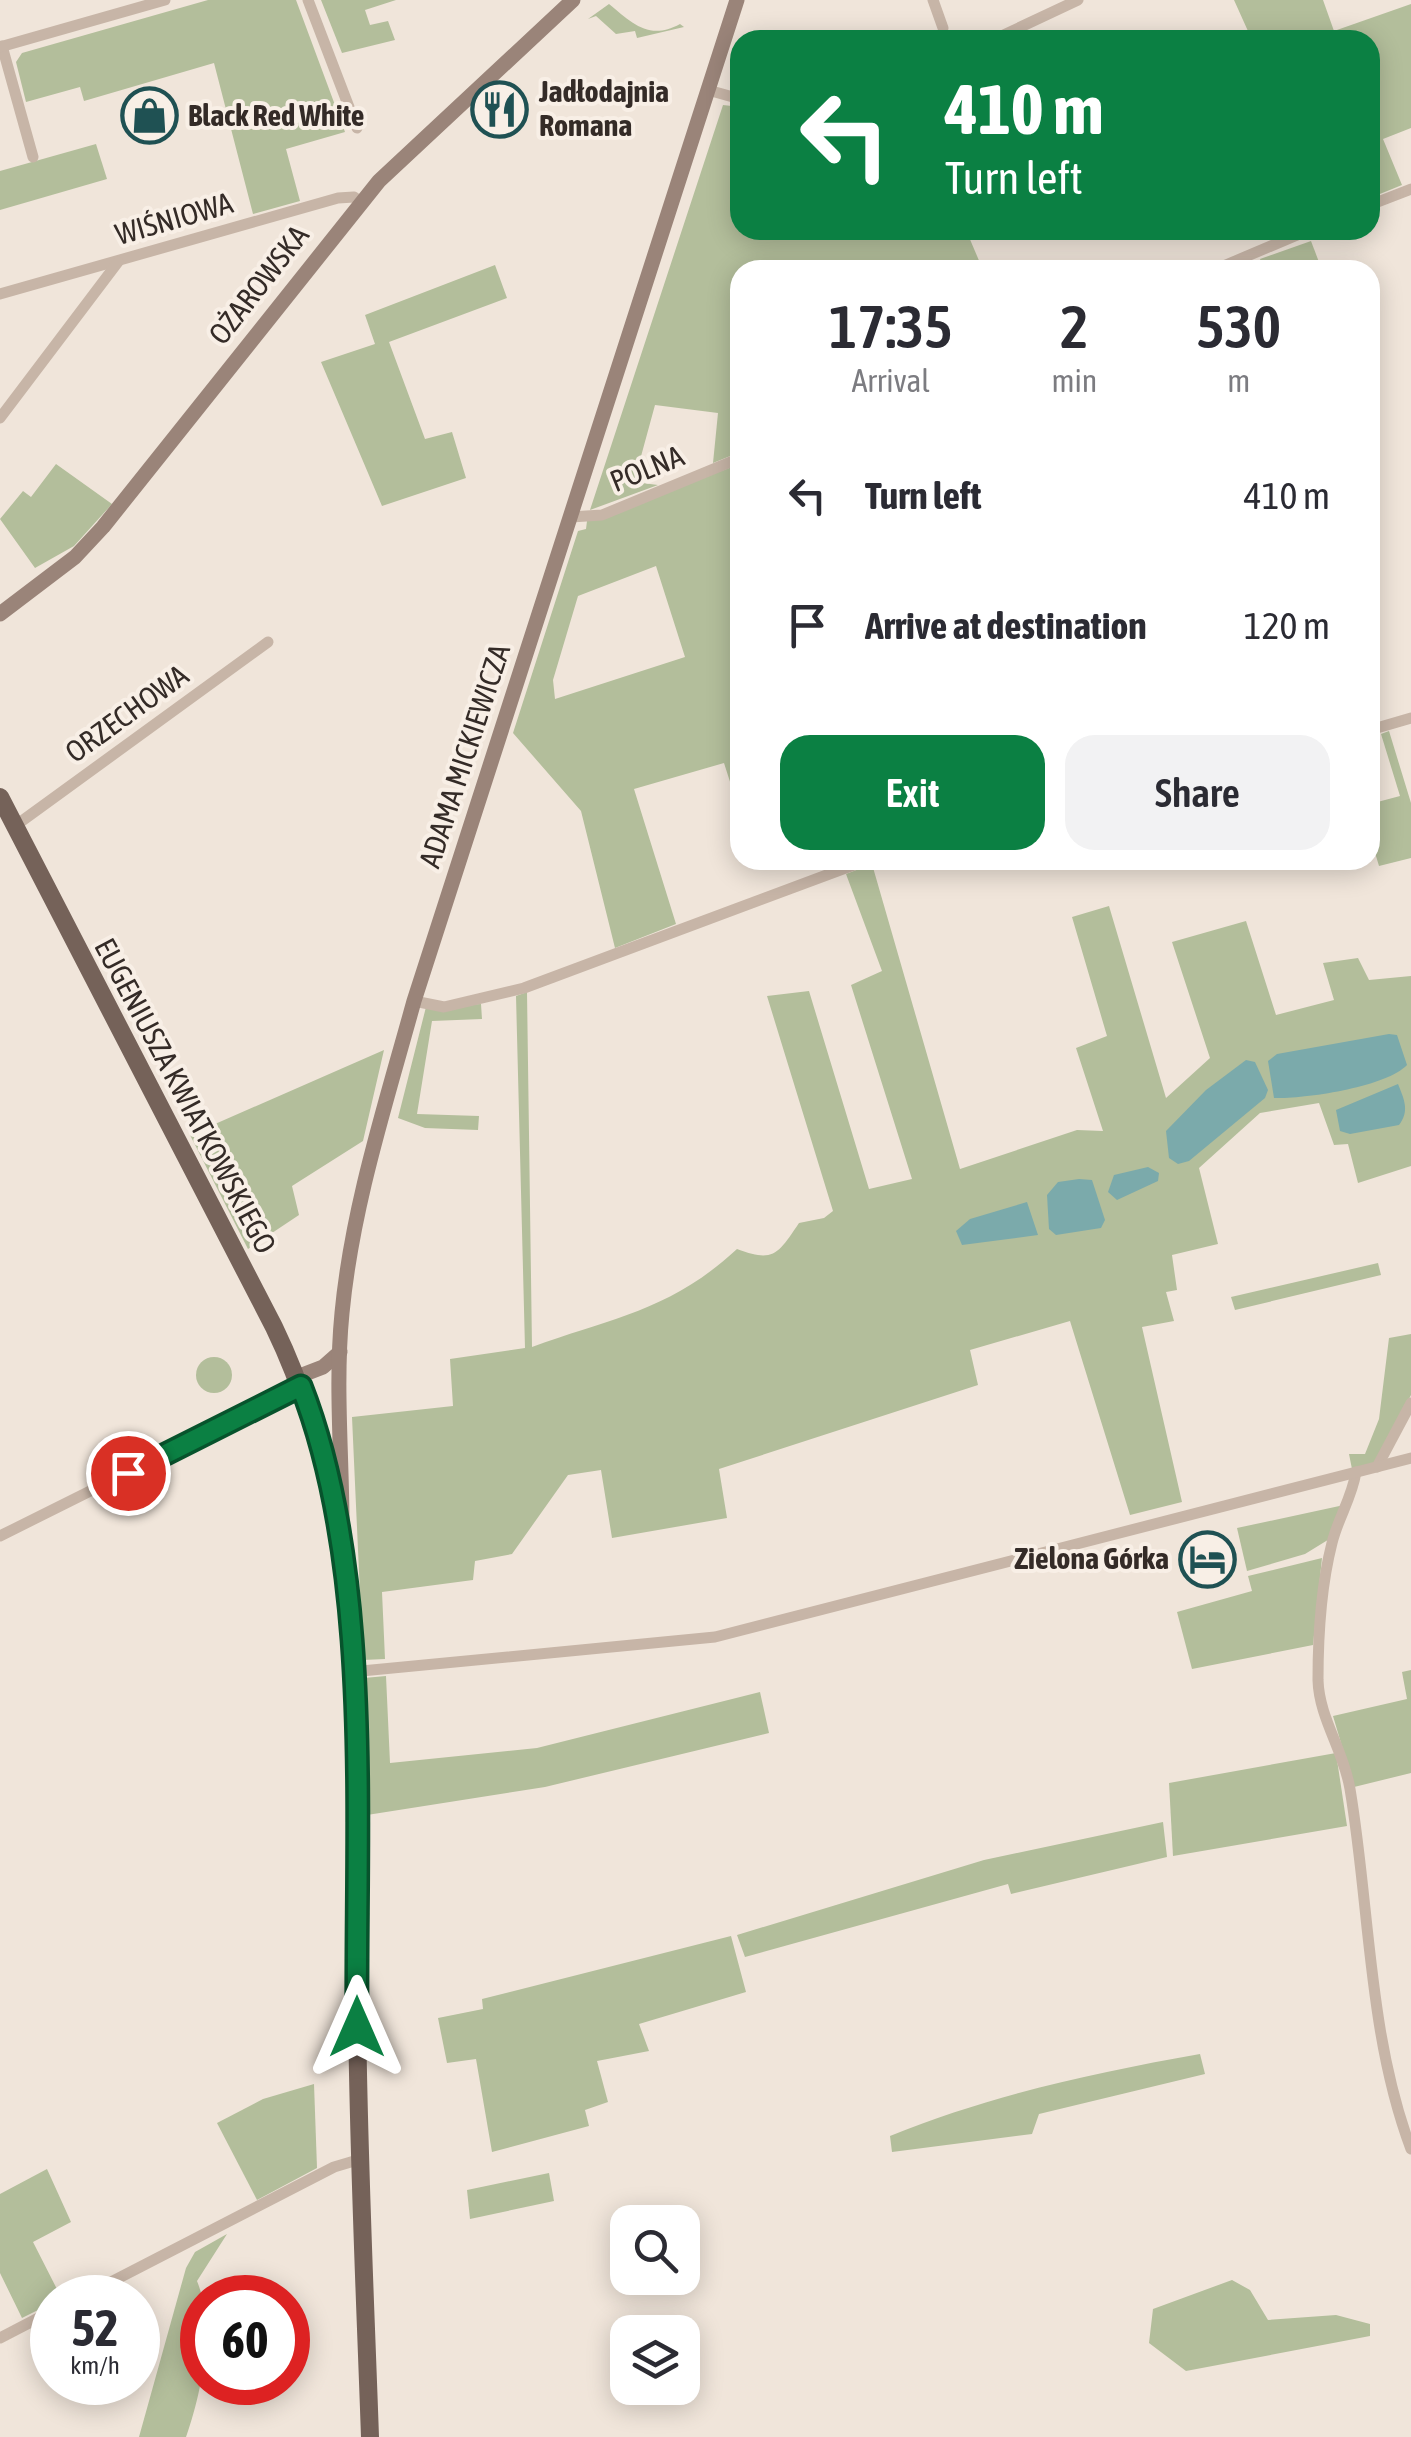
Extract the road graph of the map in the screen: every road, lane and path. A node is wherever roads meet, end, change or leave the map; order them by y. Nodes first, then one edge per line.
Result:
1 (165, 0) edge
2 (308, 0) edge
3 (573, 0) edge
4 (737, 0) edge
5 (932, 0) edge
6 (1078, 0) edge
7 (943, 28) dead end
8 (1014, 30) edge
9 (1, 46) edge
10 (708, 90) junction
11 (730, 97) edge
12 (356, 128) dead end
13 (34, 157) dead end
14 (1411, 189) edge
15 (1380, 201) edge
16 (361, 202) junction
17 (1286, 240) edge
18 (1238, 260) edge
19 (118, 261) junction
20 (0, 294) edge
21 (0, 418) edge
22 (730, 462) edge
23 (571, 517) junction
24 (0, 614) edge
25 (268, 642) dead end
26 (1411, 718) edge
27 (1380, 727) edge
28 (0, 797) edge
29 (15, 826) junction
30 (839, 870) edge
31 (414, 1001) junction
32 (340, 1352) junction
33 (299, 1382) junction
34 (1411, 1402) edge
35 (1411, 1458) edge
36 (1377, 1467) junction
37 (1356, 1472) junction
38 (0, 1536) edge
39 (342, 1546) junction
40 (351, 1672) junction
41 (1411, 2149) edge
42 (361, 2159) junction
43 (125, 2275) edge
44 (30, 2323) edge
45 (0, 2338) edge
46 (370, 2437) edge

1 - 9 street
2 - 12 street
3 - 16 street, OŻAROWSKA
4 - 10 street, ADAMA MICKIEWICZA
5 - 7 street
6 - 8 street
9 - 13 street
10 - 11 street
10 - 23 street, ADAMA MICKIEWICZA
14 - 15 street
16 - 19 street, WIŚNIOWA
16 - 24 street, OŻAROWSKA
17 - 18 street
19 - 20 street, WIŚNIOWA
19 - 21 street
22 - 23 street, POLNA
23 - 31 street, ADAMA MICKIEWICZA
25 - 29 street, ORZECHOWA
26 - 27 street
28 - 29 main road, EUGENIUSZA KWIATKOWSKIEGO
29 - 33 main road, EUGENIUSZA KWIATKOWSKIEGO
30 - 31 street
31 - 32 street, ADAMA MICKIEWICZA
32 - 33 street
32 - 39 street, ADAMA MICKIEWICZA
33 - 38 street
33 - 39 main road, ADAMA MICKIEWICZA
34 - 36 street
35 - 36 street
36 - 37 street
37 - 40 street
37 - 41 street
39 - 40 main road, ADAMA MICKIEWICZA
40 - 42 main road, ADAMA MICKIEWICZA
42 - 43 street
42 - 46 main road, ADAMA MICKIEWICZA
44 - 45 street

